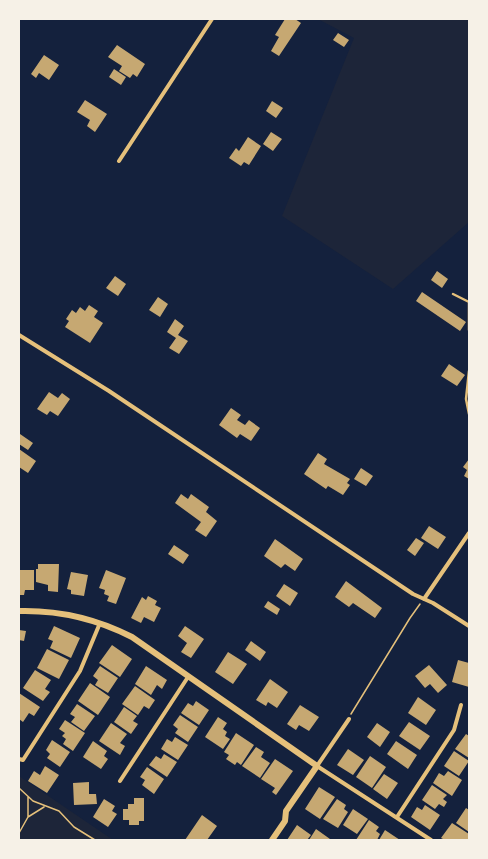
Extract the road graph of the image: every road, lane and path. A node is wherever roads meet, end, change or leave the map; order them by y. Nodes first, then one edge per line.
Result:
1 (212, 19) edge
2 (119, 161) dead end
3 (453, 294) dead end
4 (469, 302) edge
5 (469, 330) edge
6 (19, 335) edge
7 (469, 371) edge
8 (469, 414) edge
9 (469, 533) edge
10 (424, 599) junction
11 (19, 611) edge
12 (100, 623) junction
13 (469, 626) edge
14 (188, 677) junction
15 (461, 705) dead end
16 (348, 719) joint
17 (19, 760) edge
18 (317, 766) junction
19 (120, 781) dead end
20 (19, 788) edge
21 (28, 796) junction
22 (44, 807) junction
23 (28, 817) junction
24 (397, 817) junction
25 (19, 833) edge
26 (95, 840) edge
27 (272, 840) edge
28 (431, 840) edge

1 - 2 street
3 - 4 lane
4 - 5 lane
6 - 10 street
7 - 8 lane
9 - 10 street
10 - 13 street
10 - 16 path
11 - 12 street
12 - 14 street
12 - 17 street
14 - 18 street
14 - 19 street
15 - 24 street
16 - 18 street
18 - 24 street
18 - 27 street
20 - 21 path
21 - 22 path
21 - 23 path
22 - 23 path
22 - 26 path
23 - 25 path
24 - 28 street

